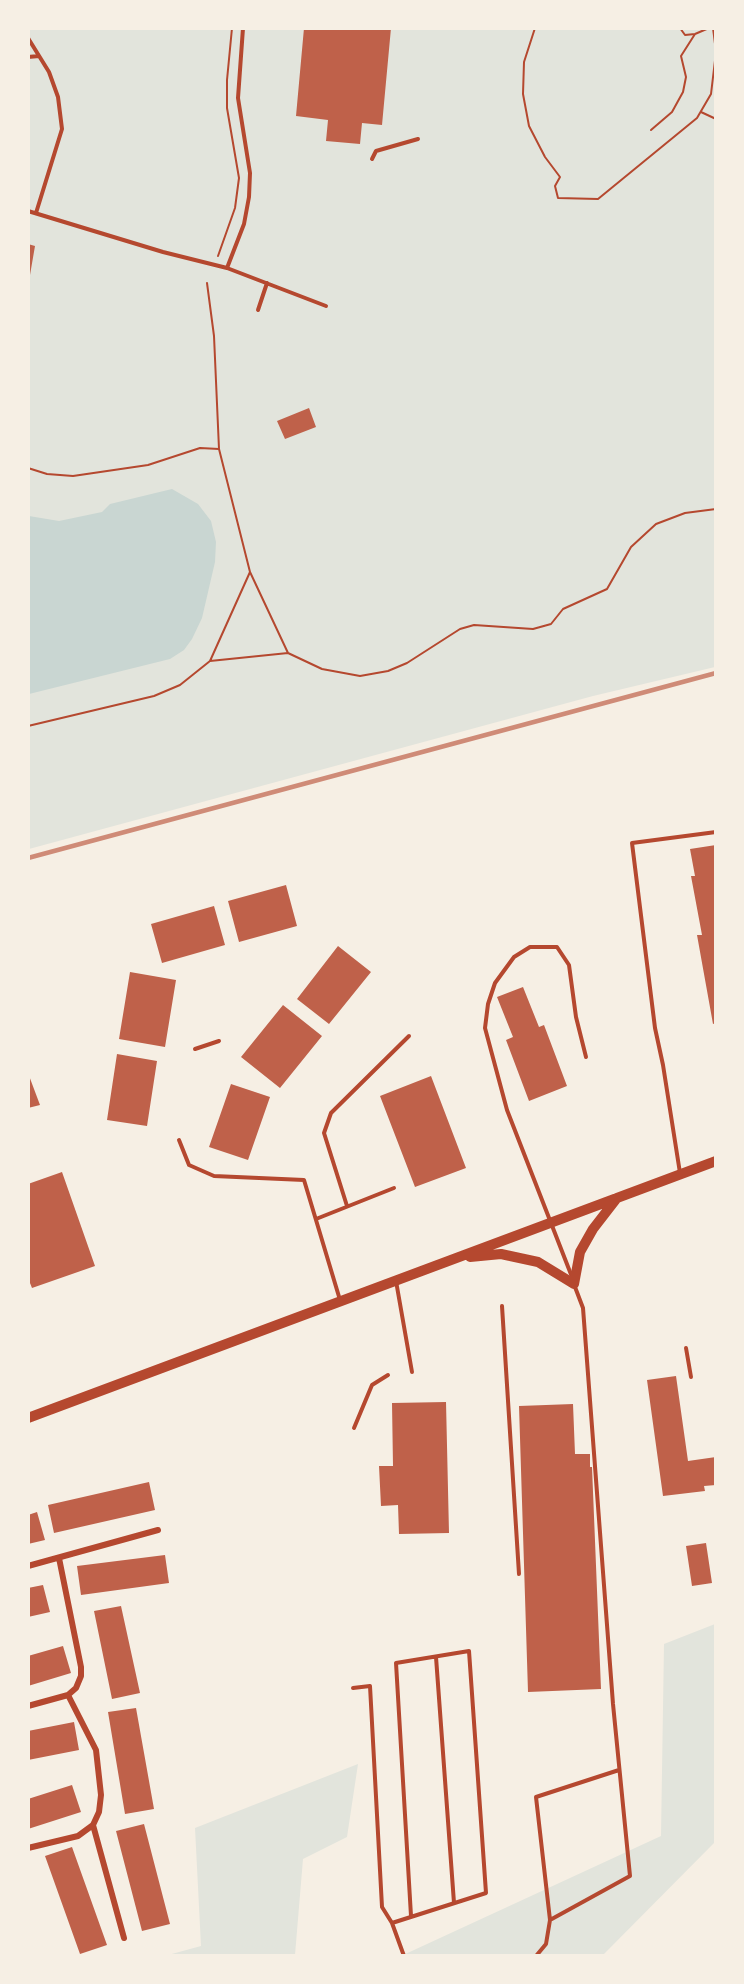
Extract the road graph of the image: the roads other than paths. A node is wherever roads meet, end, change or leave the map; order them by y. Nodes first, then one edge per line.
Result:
1 (243, 28) edge
2 (28, 38) edge
3 (39, 56) junction
4 (28, 57) edge
5 (418, 139) dead end
6 (372, 159) dead end
7 (28, 211) edge
8 (36, 213) junction
9 (227, 268) junction
10 (267, 283) junction
11 (326, 306) dead end
12 (258, 310) dead end
13 (716, 832) edge
14 (409, 1036) dead end
15 (219, 1041) dead end
16 (195, 1049) dead end
17 (586, 1057) dead end
18 (179, 1140) dead end
19 (716, 1161) edge
20 (680, 1174) junction
21 (394, 1188) dead end
22 (617, 1197) junction
23 (347, 1206) junction
24 (316, 1219) junction
25 (551, 1222) junction
26 (454, 1258) junction
27 (396, 1280) junction
28 (574, 1284) junction
29 (340, 1301) junction
30 (502, 1306) dead end
31 (686, 1348) dead end
32 (412, 1372) dead end
33 (388, 1375) dead end
34 (691, 1377) dead end
35 (28, 1418) edge
36 (354, 1428) dead end
37 (158, 1530) dead end
38 (59, 1558) junction
39 (28, 1566) edge
40 (519, 1574) dead end
41 (436, 1656) junction
42 (353, 1688) dead end
43 (68, 1695) junction
44 (28, 1706) edge
45 (619, 1770) junction
46 (93, 1825) junction
47 (28, 1848) edge
48 (454, 1903) junction
49 (411, 1916) junction
50 (550, 1920) junction
51 (392, 1923) junction
52 (123, 1938) dead end
53 (404, 1956) edge
54 (536, 1956) edge

1 - 9 lane
2 - 3 lane
3 - 4 lane
3 - 8 lane
5 - 6 lane
7 - 8 lane
8 - 9 lane
9 - 10 lane
10 - 11 lane
10 - 12 lane
13 - 20 lane
14 - 23 lane
15 - 16 lane
17 - 25 lane
18 - 24 lane
19 - 20 main road
20 - 22 main road
21 - 23 lane
22 - 25 main road
22 - 28 main road
23 - 24 lane
24 - 29 lane
25 - 26 main road
25 - 28 lane
26 - 27 main road
26 - 28 main road
27 - 29 main road
27 - 32 lane
28 - 45 lane
29 - 35 main road
30 - 40 lane
31 - 34 lane
33 - 36 lane
37 - 38 street
38 - 39 street
38 - 43 street
41 - 48 lane
41 - 48 lane
41 - 49 lane
42 - 51 lane
43 - 44 street
43 - 46 street
45 - 50 lane
45 - 50 lane
46 - 47 street
46 - 52 street
48 - 49 lane
49 - 51 lane
50 - 54 lane
51 - 53 lane

